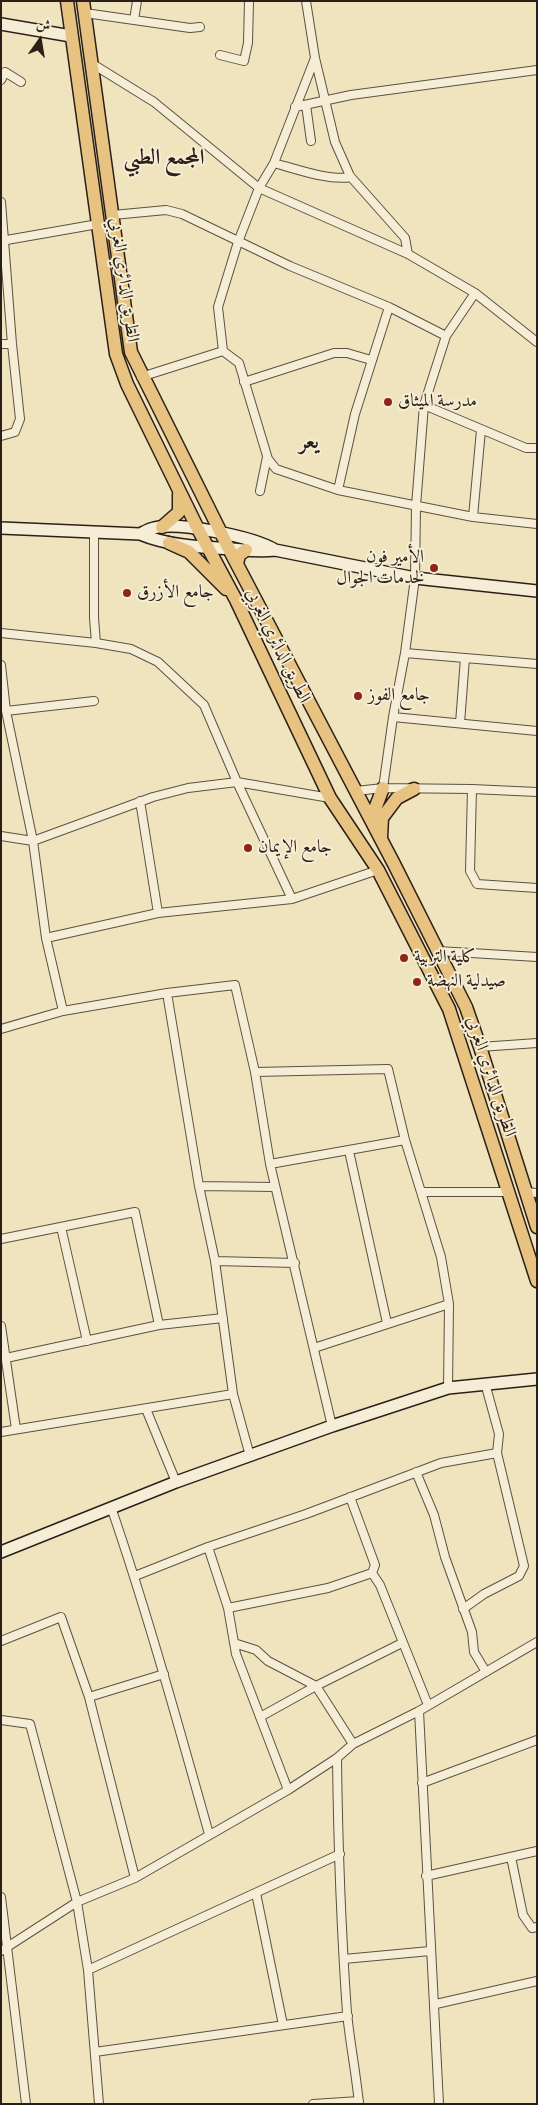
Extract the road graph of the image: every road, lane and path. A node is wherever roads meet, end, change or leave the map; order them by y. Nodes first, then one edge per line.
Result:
1 (66, 1) edge
2 (138, 1) edge
3 (249, 1) edge
4 (306, 1) edge
5 (84, 7) edge
6 (134, 20) junction
7 (1, 24) edge
8 (200, 27) dead end
9 (71, 36) junction
10 (220, 55) dead end
11 (315, 58) junction
12 (91, 63) junction
13 (75, 64) junction
14 (537, 70) edge
15 (1, 80) edge
16 (21, 82) dead end
17 (326, 101) junction
18 (306, 105) junction
19 (295, 107) junction
20 (311, 141) dead end
21 (274, 163) junction
22 (351, 177) junction
23 (259, 188) junction
24 (1, 202) edge
25 (113, 215) junction
26 (98, 224) junction
27 (2, 241) edge
28 (238, 242) junction
29 (408, 254) junction
30 (474, 293) junction
31 (389, 307) junction
32 (446, 336) junction
33 (537, 342) edge
34 (1, 344) edge
35 (12, 344) junction
36 (223, 351) junction
37 (371, 360) junction
38 (142, 377) junction
39 (244, 382) junction
40 (424, 405) junction
41 (481, 430) junction
42 (1, 436) edge
43 (537, 448) edge
44 (267, 457) junction
45 (179, 489) junction
46 (338, 490) junction
47 (260, 491) dead end
48 (416, 506) junction
49 (473, 517) junction
50 (537, 524) edge
51 (1, 528) edge
52 (162, 528) junction
53 (198, 528) junction
54 (94, 532) junction
55 (221, 533) junction
56 (140, 534) junction
57 (169, 543) junction
58 (209, 548) junction
59 (229, 549) junction
60 (246, 550) junction
61 (274, 550) junction
62 (237, 564) junction
63 (415, 578) junction
64 (537, 591) edge
65 (236, 600) junction
66 (1, 633) edge
67 (96, 643) junction
68 (405, 653) junction
69 (465, 658) junction
70 (1, 664) edge
71 (537, 664) edge
72 (94, 701) dead end
73 (6, 711) junction
74 (393, 717) junction
75 (460, 723) junction
76 (537, 731) edge
77 (237, 782) junction
78 (383, 788) junction
79 (414, 788) junction
80 (472, 789) junction
81 (356, 792) junction
82 (537, 792) edge
83 (330, 798) junction
84 (140, 801) junction
85 (1, 836) edge
86 (380, 838) junction
87 (33, 841) junction
88 (378, 870) junction
89 (537, 888) edge
90 (292, 898) junction
91 (158, 913) junction
92 (46, 938) junction
93 (438, 951) junction
94 (421, 952) junction
95 (537, 957) edge
96 (167, 993) junction
97 (63, 1011) junction
98 (1, 1029) edge
99 (537, 1043) edge
100 (480, 1047) junction
101 (255, 1072) junction
102 (405, 1140) junction
103 (349, 1151) junction
104 (270, 1164) junction
105 (199, 1186) junction
106 (276, 1187) junction
107 (421, 1192) junction
108 (508, 1192) junction
109 (531, 1192) edge
110 (60, 1227) junction
111 (537, 1227) edge
112 (1, 1238) edge
113 (215, 1261) junction
114 (295, 1264) junction
115 (537, 1281) edge
116 (449, 1304) junction
117 (222, 1318) junction
118 (387, 1323) junction
119 (159, 1325) junction
120 (1, 1326) edge
121 (87, 1341) junction
122 (314, 1348) junction
123 (6, 1358) junction
124 (537, 1379) edge
125 (485, 1383) junction
126 (448, 1388) junction
127 (233, 1394) junction
128 (146, 1409) junction
129 (332, 1426) junction
130 (16, 1429) junction
131 (1, 1432) edge
132 (496, 1453) junction
133 (250, 1456) junction
134 (416, 1472) junction
135 (176, 1482) junction
136 (350, 1497) junction
137 (111, 1507) junction
138 (208, 1547) junction
139 (1, 1552) edge
140 (372, 1573) junction
141 (135, 1576) junction
142 (228, 1608) junction
143 (463, 1609) junction
144 (1, 1641) edge
145 (537, 1642) edge
146 (234, 1643) junction
147 (402, 1643) junction
148 (486, 1672) junction
149 (164, 1674) junction
150 (316, 1686) junction
151 (90, 1697) junction
152 (428, 1705) junction
153 (419, 1711) junction
154 (260, 1717) junction
155 (1, 1720) edge
156 (537, 1740) edge
157 (353, 1744) junction
158 (337, 1758) junction
159 (422, 1783) junction
160 (288, 1790) junction
161 (209, 1834) junction
162 (537, 1851) edge
163 (340, 1854) junction
164 (511, 1857) junction
165 (426, 1876) junction
166 (135, 1878) junction
167 (256, 1893) junction
168 (1, 1897) edge
169 (77, 1902) junction
170 (537, 1927) edge
171 (4, 1949) edge
172 (430, 1951) junction
173 (344, 1959) junction
174 (88, 1970) junction
175 (537, 1981) edge
176 (436, 2004) junction
177 (348, 2016) junction
178 (283, 2025) junction
179 (95, 2052) junction
180 (359, 2103) edge
181 (26, 2104) edge
182 (99, 2104) edge
183 (313, 2104) edge
184 (439, 2104) edge

1 - 9 main road, الطريق الدائري الغربي
2 - 6 street
3 - 10 street
4 - 11 street
5 - 6 street
5 - 12 main road, الطريق الدائري الغربي
6 - 8 street
7 - 9 street
9 - 13 main road, الطريق الدائري الغربي
11 - 17 street
11 - 19 street
12 - 13 main road
12 - 23 street
12 - 25 main road, الطريق الدائري الغربي
13 - 26 main road, الطريق الدائري الغربي
14 - 17 street
15 - 16 street
17 - 18 street
17 - 22 street
18 - 19 street
18 - 20 street
19 - 21 street
21 - 22 street
21 - 23 street
22 - 29 street
23 - 28 street
23 - 29 street
24 - 27 street
25 - 28 street
25 - 38 main road, الطريق الدائري الغربي
26 - 27 street
26 - 45 main road, الطريق الدائري الغربي
27 - 35 street
28 - 31 street
28 - 36 street
29 - 30 street
30 - 32 street
30 - 33 street
31 - 32 street
31 - 37 street
32 - 40 street
34 - 35 street
35 - 42 street
36 - 38 street
36 - 39 street
37 - 39 street
37 - 46 street
38 - 55 main road, الطريق الدائري الغربي
39 - 44 street
40 - 41 street
40 - 48 street
41 - 43 street
41 - 49 street
44 - 46 street
44 - 47 street
45 - 52 main road
45 - 53 main road, الطريق الدائري الغربي
46 - 48 street
48 - 49 street
48 - 63 street
49 - 50 street
51 - 54 street
52 - 53 street
52 - 56 street
53 - 55 street
53 - 58 main road, الطريق الدائري الغربي
54 - 56 street
54 - 67 street
55 - 59 main road, الطريق الدائري الغربي
55 - 61 street
56 - 57 street
57 - 58 street
57 - 65 main road
58 - 59 street
58 - 65 main road, الطريق الدائري الغربي
59 - 60 street
59 - 62 main road, الطريق الدائري الغربي
60 - 61 street
60 - 62 main road
61 - 63 street
62 - 81 main road, الطريق الدائري الغربي
63 - 64 street
63 - 68 street
65 - 83 main road, الطريق الدائري الغربي
66 - 67 street
67 - 77 street
68 - 69 street
68 - 74 street
69 - 71 street
69 - 75 street
70 - 73 street
72 - 73 street
73 - 87 street
74 - 75 street
74 - 78 street
75 - 76 street
77 - 83 street
77 - 84 street
77 - 90 street
78 - 79 street
78 - 81 street
78 - 86 main road
79 - 80 street
79 - 86 main road
80 - 82 street
80 - 89 street
81 - 86 main road, الطريق الدائري الغربي
83 - 88 main road, الطريق الدائري الغربي
84 - 87 street
84 - 91 street
85 - 87 street
86 - 93 main road, الطريق الدائري الغربي
87 - 92 street
88 - 90 street
88 - 94 main road, الطريق الدائري الغربي
90 - 91 street
91 - 92 street
92 - 97 street
93 - 94 main road
93 - 95 street
93 - 100 main road, الطريق الدائري الغربي
94 - 108 main road, الطريق الدائري الغربي
96 - 97 street
96 - 101 street
96 - 105 street
97 - 98 street
99 - 100 street
100 - 109 main road, الطريق الدائري الغربي
101 - 102 street
101 - 104 street
102 - 103 street
102 - 107 street
103 - 104 street
103 - 118 street
104 - 106 street
105 - 106 street
105 - 113 street
106 - 114 street
107 - 108 street
107 - 116 street
108 - 109 main road
108 - 115 main road, الطريق الدائري الغربي
109 - 111 main road, الطريق الدائري الغربي
110 - 112 street
110 - 119 street
110 - 121 street
113 - 114 street
113 - 117 street
114 - 122 street
116 - 118 street
116 - 126 street
117 - 119 street
117 - 127 street
118 - 122 street
119 - 121 street
120 - 123 street
121 - 123 street
122 - 129 street
123 - 130 street
124 - 125 street
125 - 126 street
125 - 132 street
126 - 129 street
127 - 128 street
127 - 133 street
128 - 130 street
128 - 135 street
129 - 133 street
130 - 131 street
132 - 134 street
132 - 143 street
133 - 135 street
134 - 136 street
134 - 143 street
135 - 137 street
136 - 138 street
136 - 140 street
137 - 139 street
137 - 141 street
138 - 141 street
138 - 142 street
140 - 142 street
140 - 147 street
141 - 149 street
142 - 146 street
143 - 148 street
144 - 151 street
145 - 148 street
146 - 150 street
146 - 154 street
147 - 150 street
147 - 152 street
148 - 152 street
149 - 151 street
149 - 161 street
150 - 154 street
150 - 157 street
151 - 166 street
152 - 153 street
153 - 157 street
153 - 159 street
154 - 160 street
155 - 169 street
156 - 159 street
157 - 158 street
158 - 160 street
158 - 163 street
159 - 165 street
160 - 161 street
161 - 166 street
162 - 164 street
163 - 167 street
163 - 173 street
164 - 165 street
164 - 170 street
165 - 172 street
166 - 169 street
167 - 174 street
167 - 178 street
168 - 171 street
169 - 171 street
169 - 174 street
171 - 181 street
172 - 173 street
172 - 176 street
173 - 177 street
174 - 179 street
175 - 176 street
176 - 184 street
177 - 178 street
177 - 180 street
178 - 179 street
179 - 182 street
180 - 183 street

